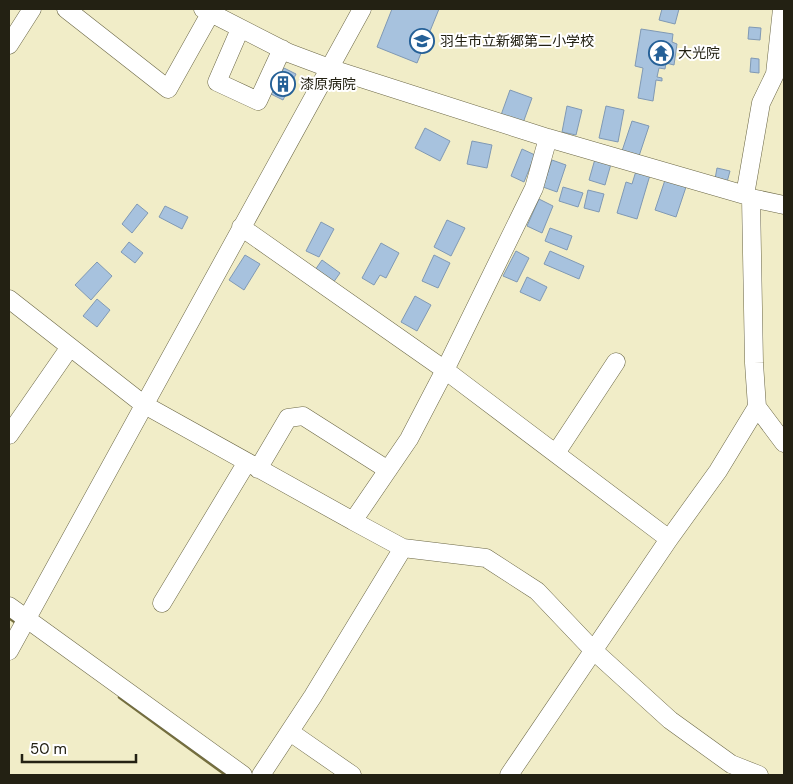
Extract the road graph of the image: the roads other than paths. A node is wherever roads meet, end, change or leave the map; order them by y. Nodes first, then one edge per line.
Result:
1 (32, 9) edge
2 (66, 9) edge
3 (362, 9) edge
4 (782, 9) edge
5 (206, 12) edge
6 (240, 29) junction
7 (9, 45) edge
8 (282, 49) junction
9 (329, 68) junction
10 (548, 138) junction
11 (748, 196) junction
12 (784, 205) edge
13 (241, 227) junction
14 (9, 298) edge
15 (70, 347) junction
16 (616, 362) dead end
17 (446, 370) junction
18 (143, 404) junction
19 (757, 407) junction
20 (9, 435) edge
21 (784, 443) edge
22 (556, 453) junction
23 (253, 466) junction
24 (388, 470) junction
25 (353, 521) junction
26 (669, 539) junction
27 (403, 548) junction
28 (162, 603) dead end
29 (9, 606) edge
30 (25, 618) junction
31 (9, 650) edge
32 (594, 651) junction
33 (290, 732) junction
34 (243, 775) edge
35 (261, 775) edge
36 (352, 775) edge
37 (509, 775) edge
38 (759, 775) edge

1 - 7 street
2 - 5 street
3 - 9 street
4 - 11 street
5 - 6 street
6 - 8 street
6 - 8 street
8 - 9 street
9 - 10 street
9 - 13 street
10 - 11 street
10 - 17 street
11 - 12 street
11 - 19 street
13 - 17 street
13 - 18 street
14 - 15 street
15 - 18 street
15 - 20 street
16 - 22 street
17 - 22 street
17 - 24 street
18 - 23 street
18 - 30 street
19 - 21 street
19 - 26 street
22 - 26 street
23 - 24 street
23 - 25 street
23 - 28 street
24 - 25 street
25 - 27 street
26 - 32 street
27 - 32 street
27 - 33 street
29 - 30 street
30 - 31 street
30 - 34 street
32 - 37 street
32 - 38 street
33 - 35 street
33 - 36 street

